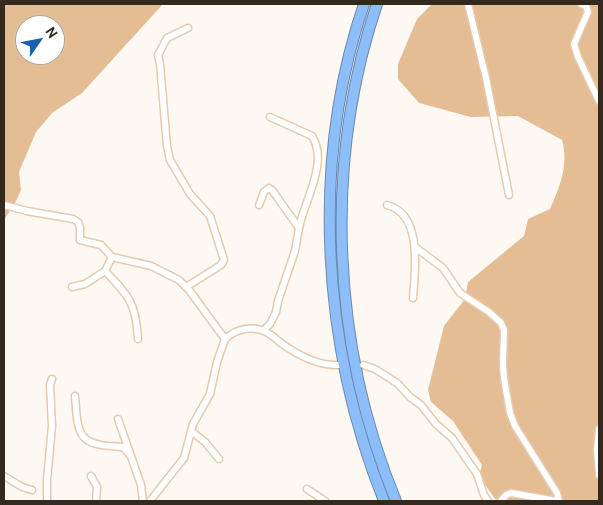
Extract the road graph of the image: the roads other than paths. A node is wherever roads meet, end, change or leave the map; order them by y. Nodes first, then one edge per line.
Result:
1 (364, 4) edge
2 (376, 4) edge
3 (468, 4) edge
4 (581, 4) edge
5 (188, 28) dead end
6 (599, 101) edge
7 (270, 118) dead end
8 (509, 195) dead end
9 (4, 205) edge
10 (259, 205) dead end
11 (387, 205) dead end
12 (299, 228) junction
13 (414, 247) junction
14 (112, 257) junction
15 (105, 271) junction
16 (72, 287) dead end
17 (186, 288) junction
18 (413, 298) dead end
19 (263, 330) junction
20 (225, 338) junction
21 (138, 339) dead end
22 (341, 365) dead end
23 (363, 365) dead end
24 (52, 379) dead end
25 (75, 396) dead end
26 (118, 419) dead end
27 (599, 429) edge
28 (191, 431) junction
29 (129, 454) junction
30 (219, 459) dead end
31 (599, 475) edge
32 (4, 476) edge
33 (91, 476) dead end
34 (307, 488) dead end
35 (32, 490) dead end
36 (47, 501) edge
37 (96, 501) edge
38 (143, 501) edge
39 (150, 501) edge
40 (325, 501) edge
41 (384, 501) edge
42 (396, 501) edge
43 (488, 501) edge
44 (501, 501) edge
45 (558, 501) edge

1 - 41 highway
2 - 42 highway
3 - 8 street
4 - 6 street
5 - 17 street
7 - 12 street
9 - 14 street
10 - 12 street
11 - 13 street
12 - 19 street
13 - 18 street
13 - 45 street
14 - 15 street
14 - 17 street
15 - 16 street
15 - 21 street
17 - 20 street
19 - 20 street
19 - 22 street
20 - 28 street
23 - 43 street
24 - 36 street
25 - 29 street
26 - 29 street
27 - 31 street
28 - 30 street
28 - 39 street
29 - 38 street
32 - 35 street
33 - 37 street
34 - 40 street
44 - 45 street

